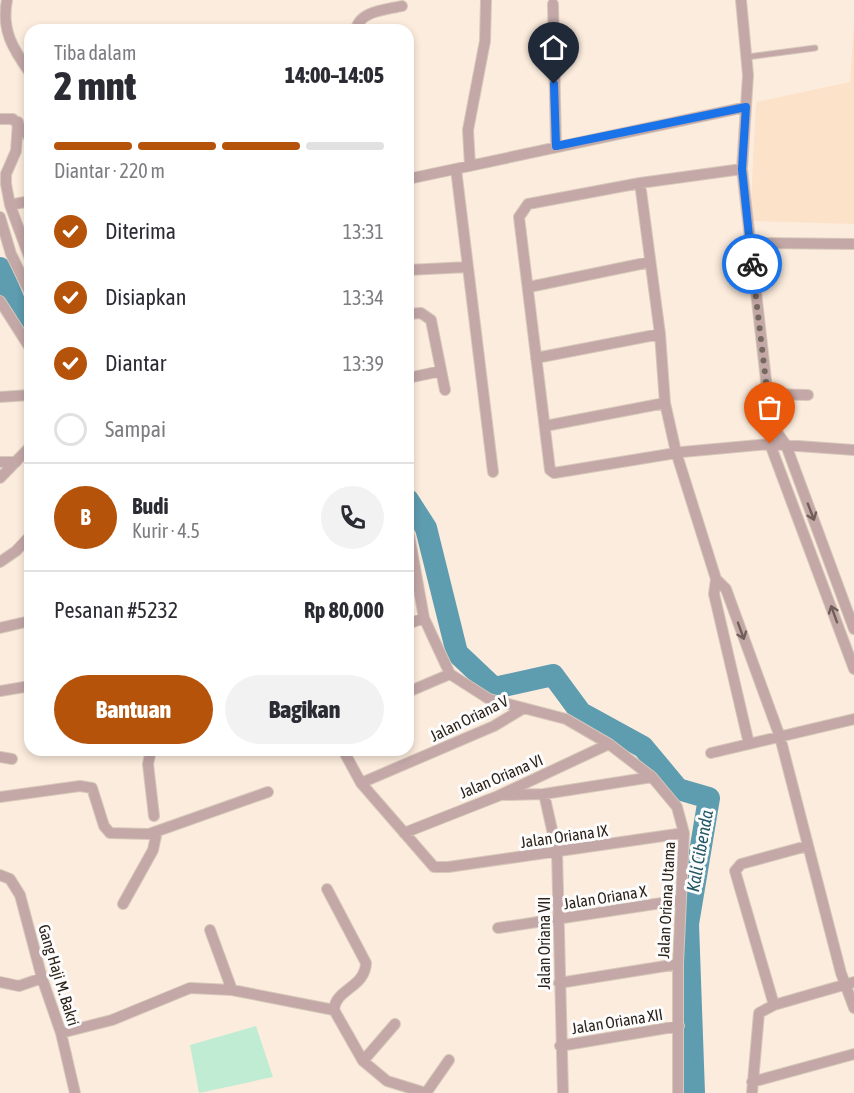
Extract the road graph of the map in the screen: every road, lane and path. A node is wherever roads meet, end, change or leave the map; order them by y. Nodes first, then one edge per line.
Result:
1 (7, 0) edge
2 (486, 0) edge
3 (741, 0) edge
4 (553, 4) dead end
5 (402, 6) dead end
6 (358, 24) edge
7 (815, 48) dead end
8 (747, 57) junction
9 (24, 64) edge
10 (746, 107) junction
11 (0, 119) edge
12 (18, 122) junction
13 (24, 130) edge
14 (556, 146) junction
15 (470, 166) junction
16 (456, 169) junction
17 (742, 169) junction
18 (414, 178) edge
19 (640, 183) junction
20 (24, 202) edge
21 (10, 206) junction
22 (0, 217) edge
23 (24, 243) edge
24 (750, 243) junction
25 (854, 244) edge
26 (650, 262) junction
27 (468, 267) junction
28 (414, 270) edge
29 (24, 281) edge
30 (529, 287) junction
31 (0, 301) edge
32 (414, 314) edge
33 (660, 334) junction
34 (24, 339) edge
35 (536, 358) junction
36 (441, 370) junction
37 (414, 377) edge
38 (445, 390) dead end
39 (767, 394) junction
40 (24, 395) edge
41 (808, 395) dead end
42 (0, 397) edge
43 (665, 403) junction
44 (771, 424) junction
45 (545, 426) junction
46 (770, 444) junction
47 (786, 445) junction
48 (854, 450) edge
49 (676, 452) junction
50 (24, 453) edge
51 (0, 462) edge
52 (16, 462) junction
53 (494, 472) dead end
54 (0, 478) edge
55 (24, 542) edge
56 (0, 562) edge
57 (414, 576) edge
58 (716, 579) junction
59 (424, 618) junction
60 (24, 622) edge
61 (414, 622) edge
62 (0, 628) edge
63 (854, 629) edge
64 (854, 669) edge
65 (450, 674) junction
66 (24, 687) edge
67 (414, 689) edge
68 (0, 691) edge
69 (524, 708) junction
70 (854, 719) edge
71 (780, 737) junction
72 (609, 744) junction
73 (749, 744) junction
74 (711, 753) dead end
75 (150, 756) edge
76 (346, 756) edge
77 (0, 757) edge
78 (12, 759) dead end
79 (652, 777) junction
80 (361, 783) junction
81 (268, 792) dead end
82 (544, 794) junction
83 (498, 795) junction
84 (0, 797) edge
85 (154, 816) dead end
86 (156, 831) junction
87 (404, 833) junction
88 (684, 833) junction
89 (807, 846) junction
90 (557, 852) junction
91 (0, 874) edge
92 (327, 889) dead end
93 (681, 900) junction
94 (123, 904) dead end
95 (560, 920) junction
96 (498, 928) dead end
97 (210, 930) dead end
98 (678, 964) junction
99 (42, 978) junction
100 (0, 982) edge
101 (559, 983) junction
102 (849, 983) edge
103 (232, 990) junction
104 (774, 1005) junction
105 (854, 1008) edge
106 (334, 1010) junction
107 (394, 1024) dead end
108 (679, 1026) junction
109 (61, 1033) junction
110 (560, 1046) junction
111 (854, 1054) edge
112 (363, 1060) junction
113 (449, 1060) dead end
114 (752, 1087) edge
115 (75, 1093) edge
116 (426, 1093) edge
117 (563, 1093) edge
118 (678, 1093) edge

1 - 9 street
2 - 15 street
3 - 8 street
4 - 14 street
5 - 6 street
7 - 8 lane
8 - 10 street
10 - 14 street
10 - 17 street
11 - 12 street
12 - 13 street
12 - 21 street
14 - 15 street
15 - 16 street
16 - 18 street
16 - 27 street
17 - 19 street
17 - 24 street
19 - 26 street
19 - 30 street
20 - 21 street
21 - 23 street
22 - 29 street
24 - 25 street
24 - 39 street
26 - 30 street
26 - 33 street
27 - 28 street
27 - 53 street
30 - 35 street
31 - 34 street
32 - 36 street
33 - 35 street
33 - 43 street
35 - 45 street
36 - 37 street
36 - 38 street
39 - 41 street
39 - 44 street
40 - 42 street
43 - 45 street
43 - 49 street
44 - 46 street
44 - 47 street
45 - 49 street
46 - 47 street
46 - 49 street
64 -> 46 street
47 - 48 street
47 -> 63 street
49 - 58 street
50 - 52 street
51 - 52 street
52 - 54 street
55 - 56 street
57 - 59 street
58 -> 71 street
58 - 73 street
59 - 61 street
59 - 65 street
60 - 62 street
65 - 67 street
65 - 69 street, Jalan Oriana Utama
66 - 68 street
69 - 72 street, Jalan Oriana Utama
69 - 80 street, Jalan Oriana V
70 - 71 street
71 - 73 street
71 - 89 street
72 - 79 street, Jalan Oriana Utama
72 - 83 street, Jalan Oriana VI
73 - 74 street
75 - 85 street
76 - 80 street
77 - 78 street
79 - 82 street
79 - 88 street, Jalan Oriana Utama
80 - 87 street
81 - 86 street
82 - 83 street
82 - 90 street, Jalan Oriana VII
83 - 87 street, Jalan Oriana VI
84 - 86 street
86 - 94 street
87 - 90 street, Jalan Oriana IX
88 - 90 street, Jalan Oriana IX
88 - 93 street, Jalan Oriana Utama
89 - 102 street
89 - 104 street
90 - 95 street, Jalan Oriana VII
91 - 99 street, Gang Haji M. Bakri
92 - 106 street
93 - 95 street, Jalan Oriana X
93 - 98 street, Jalan Oriana Utama
95 - 96 street, Jalan Oriana X
95 - 101 street, Jalan Oriana VII
97 - 103 street
98 - 101 street
98 - 108 street, Jalan Oriana Utama
99 - 100 street
99 - 109 street, Gang Haji M. Bakri
101 - 110 street, Jalan Oriana VII
102 - 104 street
102 - 105 street
103 - 106 street
103 - 109 street
104 - 114 street
106 - 112 street
107 - 112 street
108 - 110 street, Jalan Oriana XII
108 - 118 street, Jalan Oriana Utama
109 - 115 street, Gang Haji M. Bakri
110 - 117 street, Jalan Oriana VII
111 - 114 street
112 - 116 street
113 - 116 street

